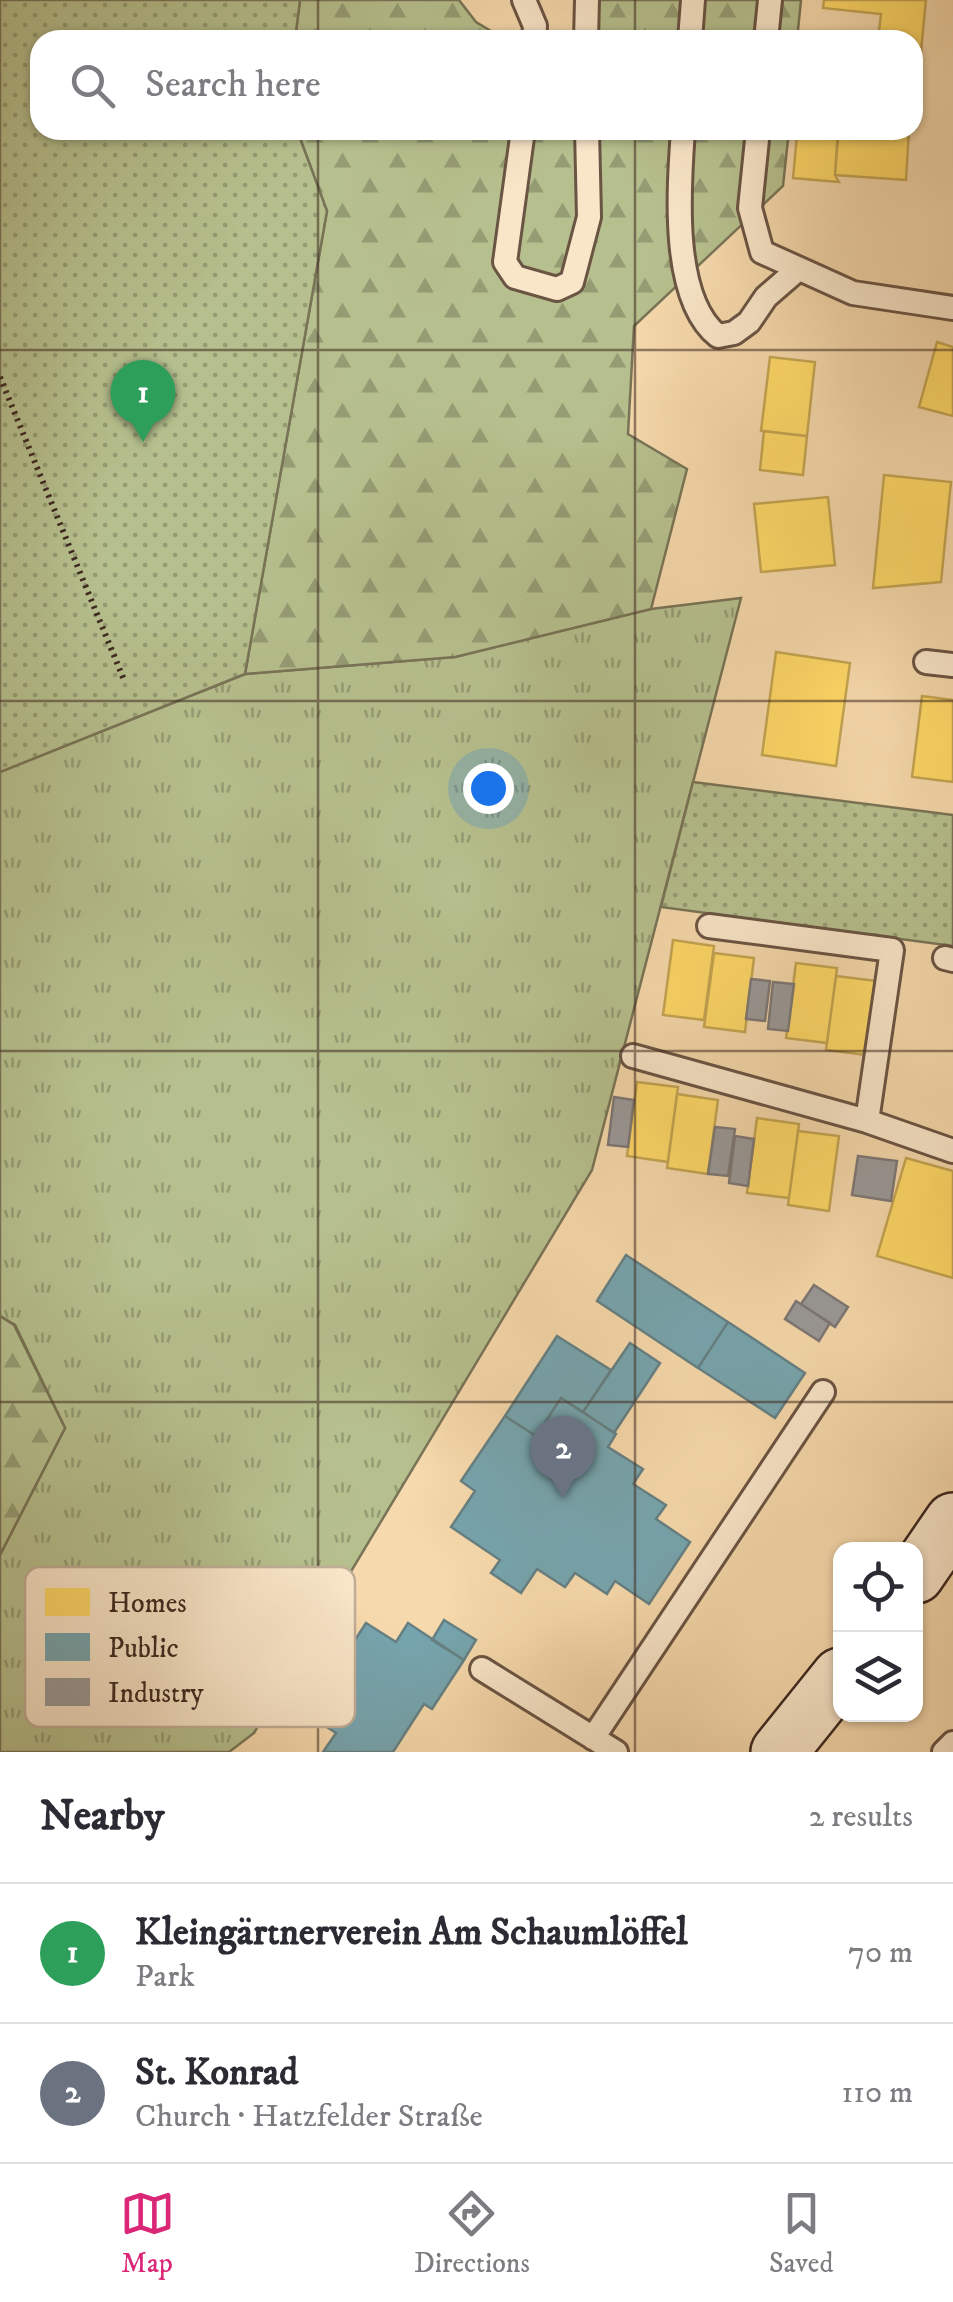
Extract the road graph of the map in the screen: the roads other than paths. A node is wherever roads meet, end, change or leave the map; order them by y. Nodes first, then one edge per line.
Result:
1 (524, 0) edge
2 (587, 0) edge
3 (693, 0) edge
4 (770, 0) edge
5 (535, 30) edge
6 (586, 30) edge
7 (691, 30) edge
8 (767, 30) edge
9 (522, 140) edge
10 (587, 140) edge
11 (683, 140) edge
12 (757, 140) edge
13 (796, 271) junction
14 (953, 308) edge
15 (926, 662) dead end
16 (953, 666) edge
17 (709, 926) dead end
18 (633, 1056) dead end
19 (867, 1121) junction
20 (953, 1151) edge
21 (823, 1392) dead end
22 (953, 1520) edge
23 (923, 1565) edge
24 (482, 1669) dead end
25 (833, 1685) edge
26 (593, 1738) junction
27 (953, 1743) edge
28 (616, 1752) edge
29 (778, 1752) edge
30 (944, 1752) edge

1 - 5 lane
2 - 6 lane
3 - 7 lane
4 - 8 lane
9 - 10 lane
11 - 13 lane
12 - 13 lane
13 - 14 lane
15 - 16 lane
17 - 19 lane
18 - 19 lane
19 - 20 lane
21 - 26 lane
22 - 23 main road
24 - 26 lane
25 - 29 main road
26 - 28 lane
27 - 30 lane

